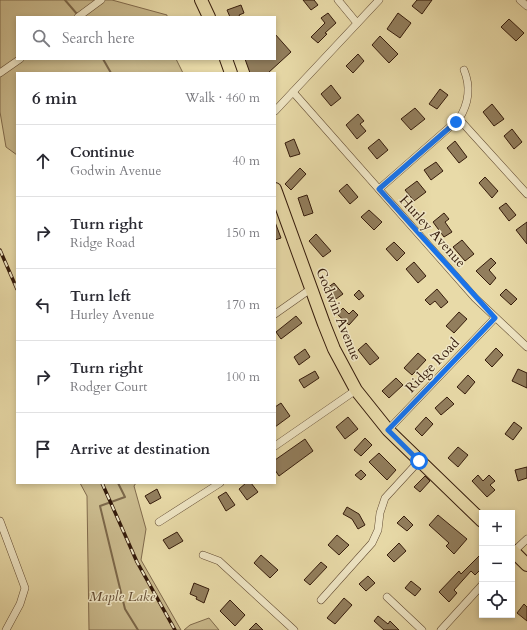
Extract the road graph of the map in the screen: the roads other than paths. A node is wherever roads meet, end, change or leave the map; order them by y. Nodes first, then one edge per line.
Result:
1 (101, 0) edge
2 (201, 0) edge
3 (338, 0) edge
4 (379, 0) edge
5 (520, 0) edge
6 (527, 6) edge
7 (79, 16) edge
8 (209, 16) edge
9 (357, 23) junction
10 (19, 60) edge
11 (226, 60) edge
12 (464, 70) dead end
13 (231, 72) edge
14 (0, 73) edge
15 (293, 92) junction
16 (276, 110) edge
17 (459, 119) junction
18 (379, 189) junction
19 (276, 192) edge
20 (527, 194) edge
21 (312, 288) junction
22 (276, 313) edge
23 (495, 318) junction
24 (527, 347) edge
25 (356, 390) junction
26 (388, 430) junction
27 (276, 445) edge
28 (419, 461) junction
29 (218, 484) edge
30 (479, 518) edge
31 (0, 521) edge
32 (159, 522) dead end
33 (527, 539) edge
34 (515, 549) edge
35 (515, 553) edge
36 (203, 555) dead end
37 (527, 565) edge
38 (479, 588) edge
39 (387, 597) dead end
40 (321, 600) dead end
41 (6, 630) edge
42 (294, 630) edge
43 (422, 630) edge
44 (441, 630) edge

1 - 7 street
2 - 8 main road
3 - 9 street
4 - 9 street
5 - 6 street
9 - 15 street
10 - 14 street
11 - 13 main road
12 - 17 street
15 - 16 street
15 - 18 street, Hurley Avenue
17 - 18 street
17 - 20 street
18 - 23 street, Hurley Avenue
19 - 21 main road, Godwin Avenue
21 - 22 street
21 - 25 main road, Godwin Avenue
23 - 24 street, Hurley Avenue
23 - 26 street, Ridge Road
25 - 26 main road, Godwin Avenue
25 - 27 street
26 - 28 main road, Godwin Avenue
28 - 30 main road, Godwin Avenue
28 - 40 street
29 - 32 street
31 - 41 street
33 - 34 street
35 - 37 main road
36 - 42 street
38 - 44 street
39 - 43 street

